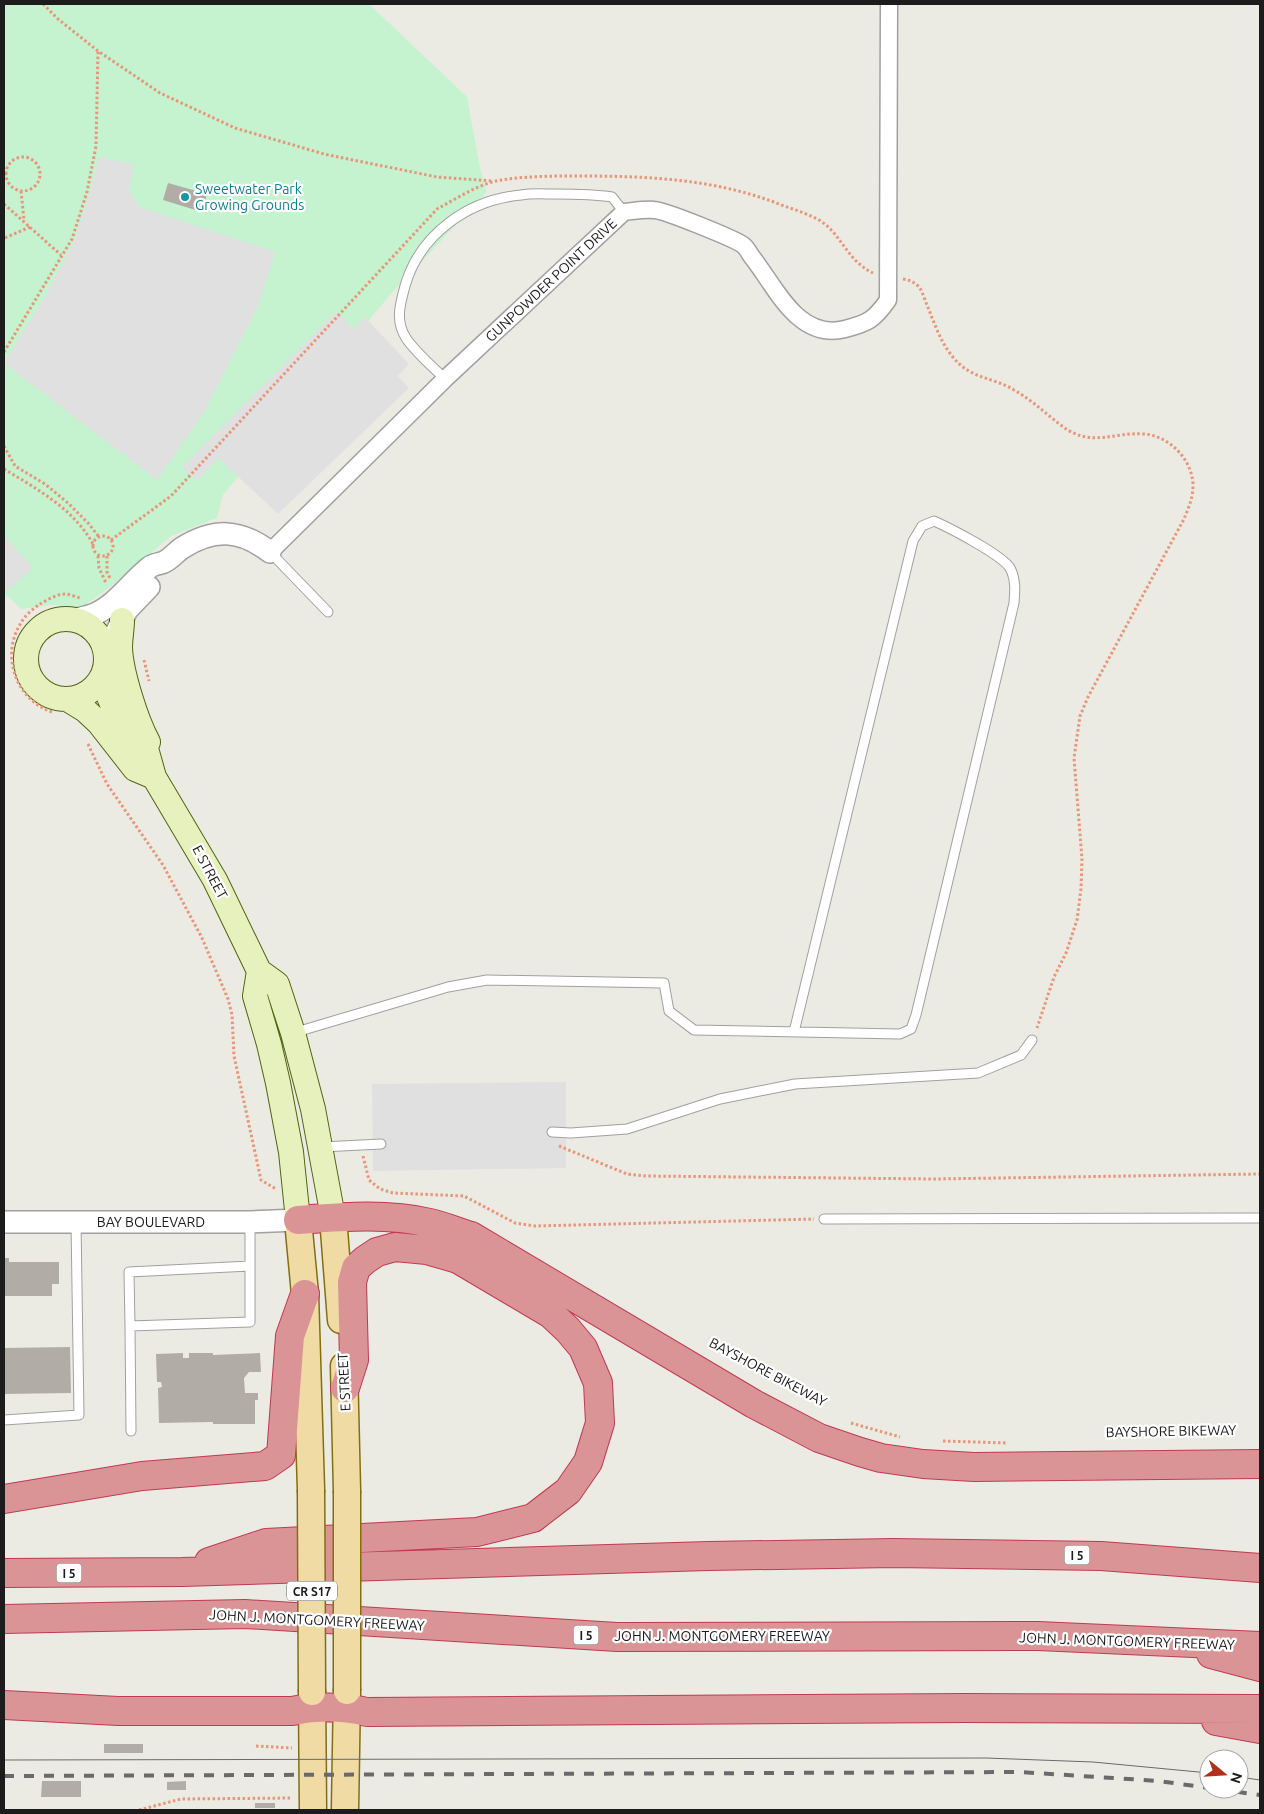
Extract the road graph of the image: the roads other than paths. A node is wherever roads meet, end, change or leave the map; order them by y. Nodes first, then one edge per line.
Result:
1 (889, 4) edge
2 (624, 212) junction
3 (446, 379) junction
4 (270, 552) junction
5 (165, 562) junction
6 (328, 612) dead end
7 (72, 620) junction
8 (122, 620) junction
9 (103, 667) junction
10 (62, 706) junction
11 (154, 776) junction
12 (184, 826) junction
13 (259, 971) junction
14 (794, 1032) junction
15 (293, 1033) junction
16 (1032, 1040) road end
17 (552, 1132) dead end
18 (381, 1144) dead end
19 (322, 1147) junction
20 (333, 1218) junction
21 (1260, 1218) edge
22 (824, 1219) road end
23 (298, 1220) junction
24 (4, 1222) edge
25 (76, 1222) junction
26 (250, 1222) junction
27 (250, 1266) junction
28 (305, 1294) junction
29 (130, 1326) junction
30 (345, 1388) junction
31 (4, 1420) edge
32 (131, 1431) dead end
33 (1260, 1464) edge
34 (4, 1499) edge
35 (1260, 1568) edge
36 (182, 1572) junction
37 (4, 1573) edge
38 (4, 1619) edge
39 (1169, 1642) junction
40 (1260, 1646) edge
41 (1260, 1667) edge
42 (312, 1699) junction
43 (346, 1699) junction
44 (4, 1705) edge
45 (1154, 1708) junction
46 (1260, 1709) edge
47 (1260, 1729) edge
48 (307, 1804) edge
49 (345, 1810) edge

1 - 2 street, GUNPOWDER POINT DRIVE
2 - 3 street, GUNPOWDER POINT DRIVE
2 - 3 lane
3 - 4 street, GUNPOWDER POINT DRIVE
4 - 5 street
4 - 6 lane
5 - 7 street
5 - 8 street
7 - 9 main road
7 - 10 main road
8 - 9 street
8 - 12 main road
9 - 10 main road
9 - 11 main road, E STREET
10 - 11 main road
11 - 12 main road, E STREET
12 - 13 main road, E STREET
13 - 15 main road, E STREET
13 - 23 main road
14 - 14 lane
14 - 15 lane
15 - 19 main road, E STREET
16 - 17 lane
18 - 19 lane
19 - 20 main road, E STREET
20 - 23 highway
20 - 30 main road, E STREET
20 - 33 highway
21 - 22 lane
23 - 26 street, BAY BOULEVARD
23 - 28 main road, CR S17
24 - 25 street, BAY BOULEVARD
25 - 26 street, BAY BOULEVARD
25 - 31 lane
26 - 27 lane
27 - 29 lane
27 - 29 lane
28 - 34 highway
28 - 42 main road, CR S17, bridge
29 - 32 lane
30 - 36 highway
30 - 43 main road, E STREET / CR S17, bridge
35 - 36 highway, I 5
36 - 37 highway, I 5
38 - 39 highway, JOHN J. MONTGOMERY FREEWAY / I 5
39 - 40 highway, JOHN J. MONTGOMERY FREEWAY / I 5
39 - 41 highway
42 - 43 highway
42 - 44 highway
42 - 48 main road, CR S17
43 - 45 highway
43 - 49 main road, E STREET / CR S17
45 - 46 highway
45 - 47 highway

